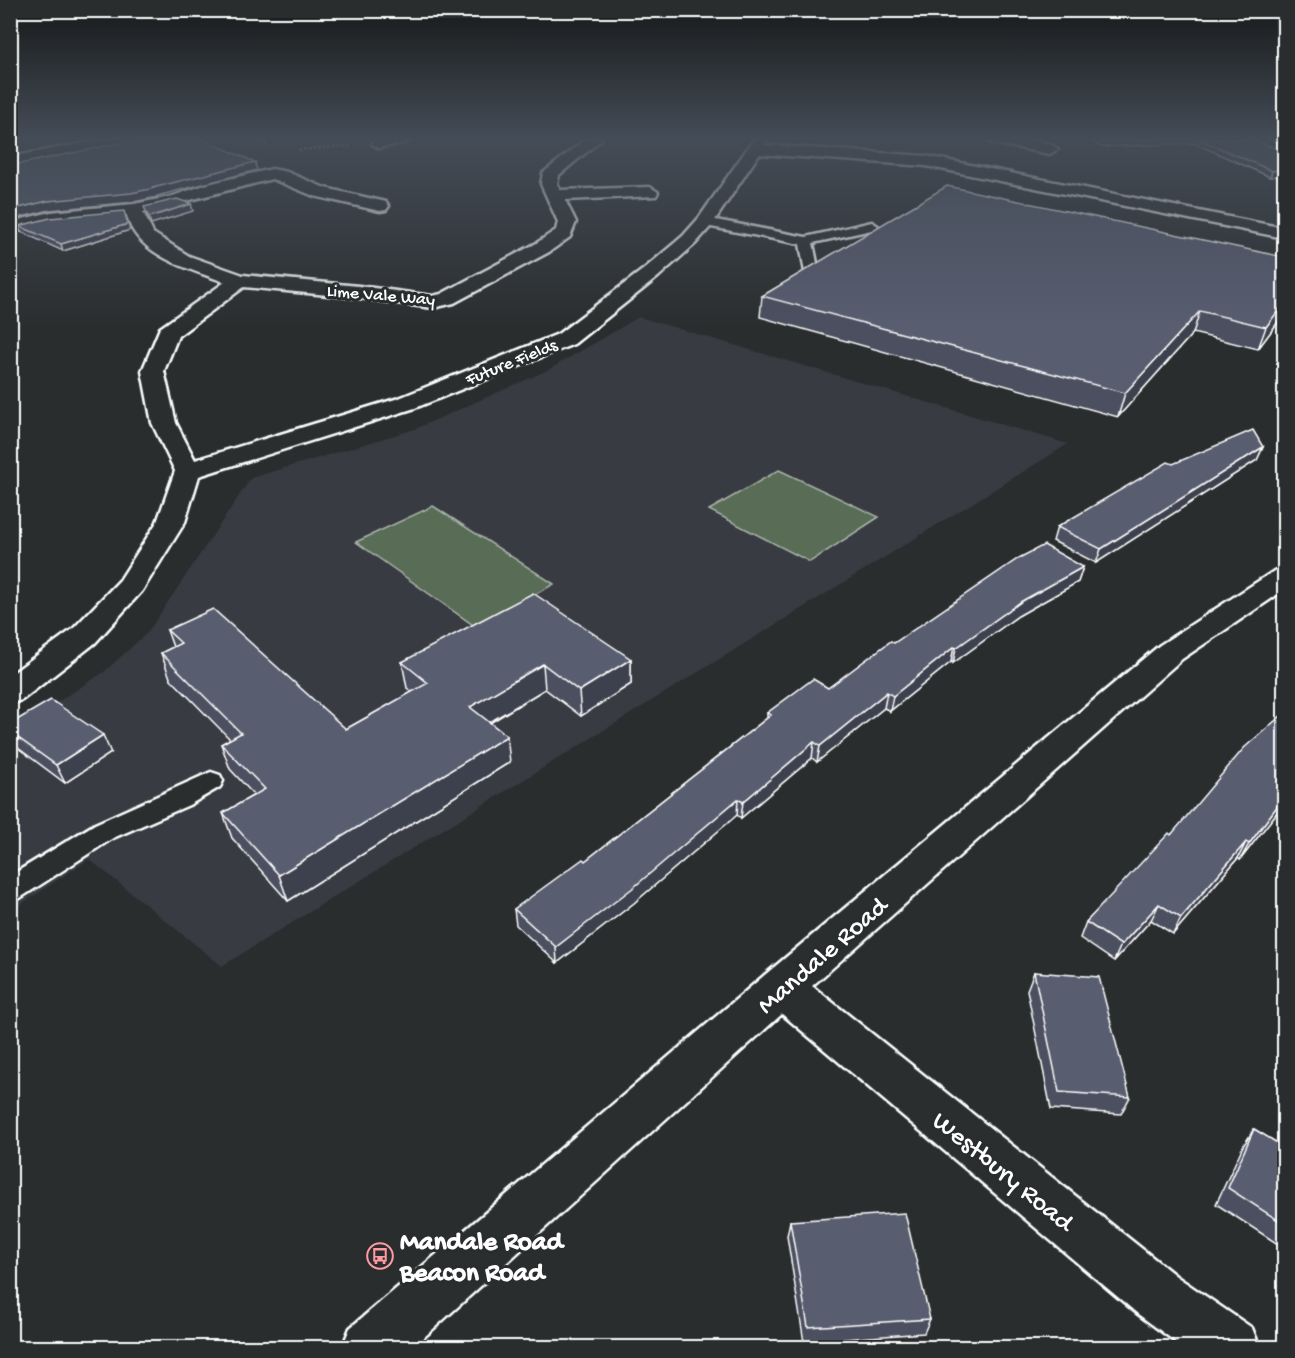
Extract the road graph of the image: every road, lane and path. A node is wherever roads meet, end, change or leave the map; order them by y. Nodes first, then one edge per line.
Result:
1 (167, 202) edge
2 (360, 202) edge
3 (558, 202) edge
4 (718, 202) edge
5 (1139, 202) edge
6 (1209, 202) edge
7 (382, 208) dead end
8 (134, 209) junction
9 (1196, 214) junction
10 (705, 222) junction
11 (872, 226) dead end
12 (10, 228) edge
13 (1284, 233) edge
14 (806, 241) junction
15 (813, 278) edge
16 (240, 281) junction
17 (188, 471) junction
18 (1284, 577) edge
19 (10, 692) edge
20 (211, 781) dead end
21 (10, 890) edge
22 (781, 987) junction
23 (370, 1347) edge
24 (1232, 1347) edge

1 - 8 street
2 - 7 street
3 - 16 street, Lime Vale Way
4 - 10 street, Future Fields
5 - 9 street
6 - 9 street
8 - 12 street
8 - 16 street, Lime Vale Way
9 - 13 street
10 - 14 lane
10 - 17 street, Future Fields
11 - 14 lane
14 - 15 lane
16 - 17 street
17 - 19 street
18 - 22 street, Mandale Road
20 - 21 lane
22 - 23 street, Mandale Road
22 - 24 street, Westbury Road

